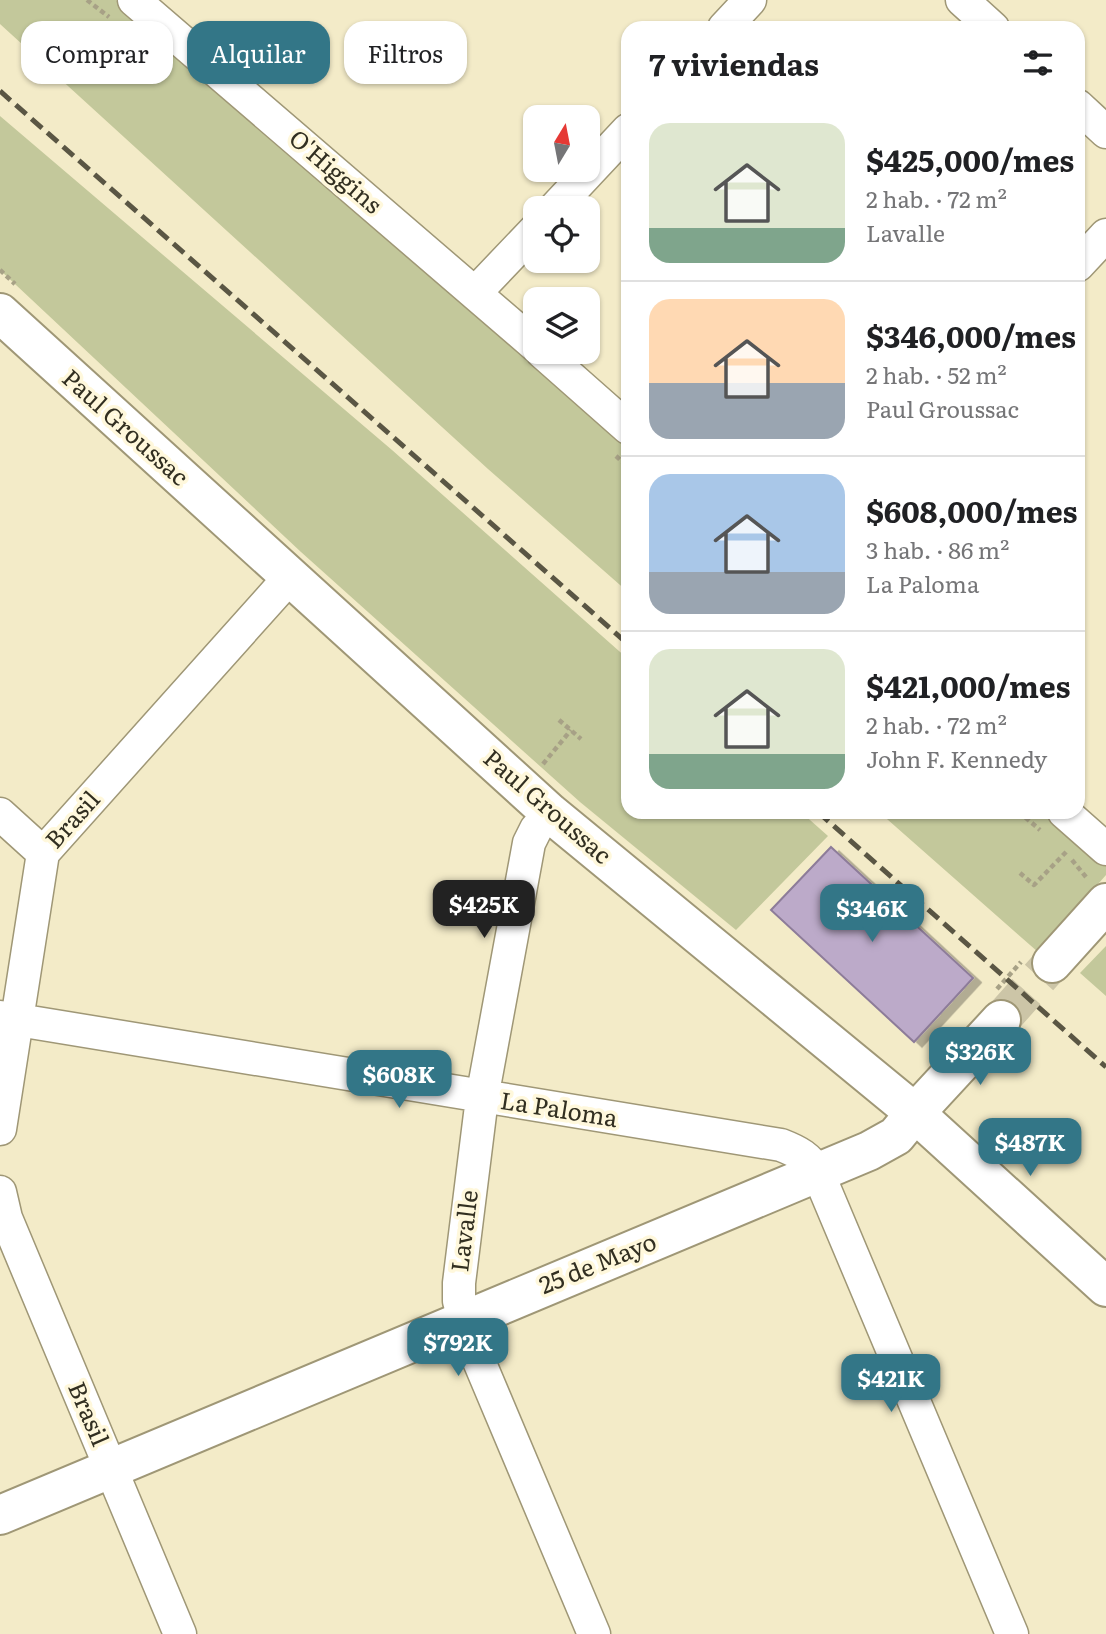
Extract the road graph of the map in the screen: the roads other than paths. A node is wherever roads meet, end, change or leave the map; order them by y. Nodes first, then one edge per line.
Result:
1 (750, 0) edge
2 (962, 0) edge
3 (153, 5) edge
4 (730, 21) edge
5 (985, 21) edge
6 (1085, 112) edge
7 (1106, 132) edge
8 (621, 137) edge
9 (566, 196) edge
10 (1106, 235) edge
11 (523, 243) edge
12 (1085, 258) edge
13 (475, 293) junction
14 (7, 313) edge
15 (523, 335) edge
16 (556, 364) edge
17 (621, 422) edge
18 (289, 578) junction
19 (550, 813) junction
20 (0, 814) edge
21 (1072, 819) edge
22 (1100, 844) edge
23 (43, 853) junction
24 (1091, 888) edge
25 (1038, 961) tunnel mouth
26 (995, 1010) tunnel mouth
27 (9, 1018) edge
28 (482, 1098) junction
29 (915, 1113) junction
30 (0, 1129) edge
31 (818, 1173) junction
32 (0, 1192) edge
33 (1106, 1287) edge
34 (463, 1320) junction
35 (110, 1468) junction
36 (0, 1515) edge
37 (180, 1634) edge
38 (594, 1634) edge
39 (1012, 1634) edge

1 - 4 street
2 - 5 street
3 - 13 street, O'Higgins
6 - 7 street
8 - 9 street
10 - 12 street
11 - 13 street
13 - 15 street, O'Higgins
14 - 18 street, Paul Groussac
16 - 17 street
18 - 19 street, Paul Groussac
18 - 23 street, Brasil
19 - 28 street, Lavalle
19 - 29 street, Paul Groussac
20 - 23 street
21 - 22 street
23 - 27 street, Brasil
24 - 25 street
26 - 29 street, 25 de Mayo
27 - 28 street, La Paloma
27 - 30 street, Brasil
28 - 31 street, La Paloma
28 - 34 street, Lavalle
29 - 31 street, 25 de Mayo
29 - 33 street, Paul Groussac
31 - 34 street, 25 de Mayo
31 - 39 street
32 - 35 street, Brasil
34 - 35 street, 25 de Mayo
34 - 38 street, Lavalle
35 - 36 street, 25 de Mayo
35 - 37 street, Brasil

